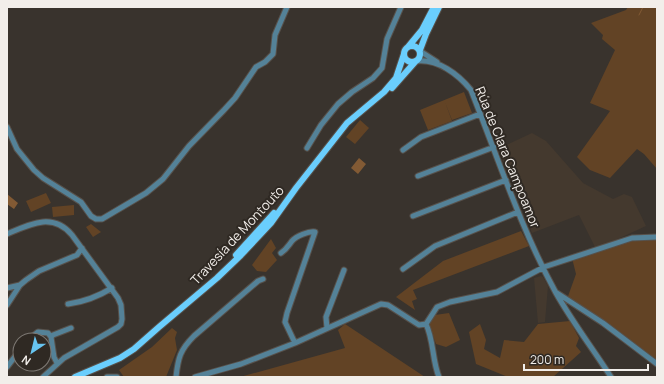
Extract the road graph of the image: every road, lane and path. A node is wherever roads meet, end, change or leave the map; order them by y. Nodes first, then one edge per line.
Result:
1 (287, 7) edge
2 (401, 7) edge
3 (434, 7) edge
4 (439, 7) edge
5 (408, 47) junction
6 (420, 50) junction
7 (404, 54) junction
8 (416, 62) junction
9 (440, 66) junction
10 (361, 112) junction
11 (480, 114) junction
12 (7, 127) edge
13 (494, 147) junction
14 (307, 148) dead end
15 (403, 150) dead end
16 (418, 176) dead end
17 (506, 180) junction
18 (518, 212) junction
19 (413, 216) dead end
20 (7, 234) edge
21 (657, 237) edge
22 (82, 248) junction
23 (281, 253) dead end
24 (544, 267) junction
25 (403, 269) dead end
26 (344, 270) dead end
27 (263, 279) dead end
28 (20, 285) junction
29 (7, 288) edge
30 (112, 288) junction
31 (556, 292) junction
32 (68, 304) dead end
33 (7, 305) edge
34 (426, 324) junction
35 (71, 328) dead end
36 (327, 328) junction
37 (52, 336) edge
38 (295, 343) junction
39 (52, 344) edge
40 (57, 363) junction
41 (657, 364) edge
42 (92, 370) junction
43 (44, 376) edge
44 (75, 377) edge
45 (80, 377) edge
46 (107, 377) edge
47 (117, 377) edge
48 (176, 377) edge
49 (195, 377) edge
50 (439, 377) edge
51 (611, 377) edge

1 - 12 street
2 - 14 street
3 - 5 main road, Travesía de Montouto
4 - 6 main road, Travesía de Montouto
5 - 6 main road
5 - 7 main road, Travesía de Montouto
6 - 8 main road, Travesía de Montouto
6 - 9 street
7 - 8 main road
7 - 10 main road, Travesía de Montouto
8 - 9 street
8 - 10 main road, Travesía de Montouto
9 - 11 street, Rúa de Clara Campoamor
10 - 42 main road, Travesía de Montouto
11 - 13 street, Rúa de Clara Campoamor
11 - 15 street
13 - 16 street
13 - 17 street, Rúa de Clara Campoamor
17 - 18 street, Rúa de Clara Campoamor
17 - 19 street
18 - 24 street, Rúa de Clara Campoamor
18 - 25 street
20 - 22 street
21 - 24 street
22 - 28 street
22 - 30 street
23 - 38 street
24 - 31 street, Rúa de Clara Campoamor
24 - 34 street
26 - 36 street
27 - 48 street
28 - 29 street
28 - 33 street
30 - 32 street
30 - 40 street
31 - 41 street
31 - 51 street, Rúa de Clara Campoamor
34 - 36 street
34 - 50 street
35 - 37 street
36 - 38 street
38 - 49 street
39 - 40 street
40 - 43 street
42 - 44 main road, Travesía de Montouto
42 - 45 main road, Travesía de Montouto
46 - 47 street

